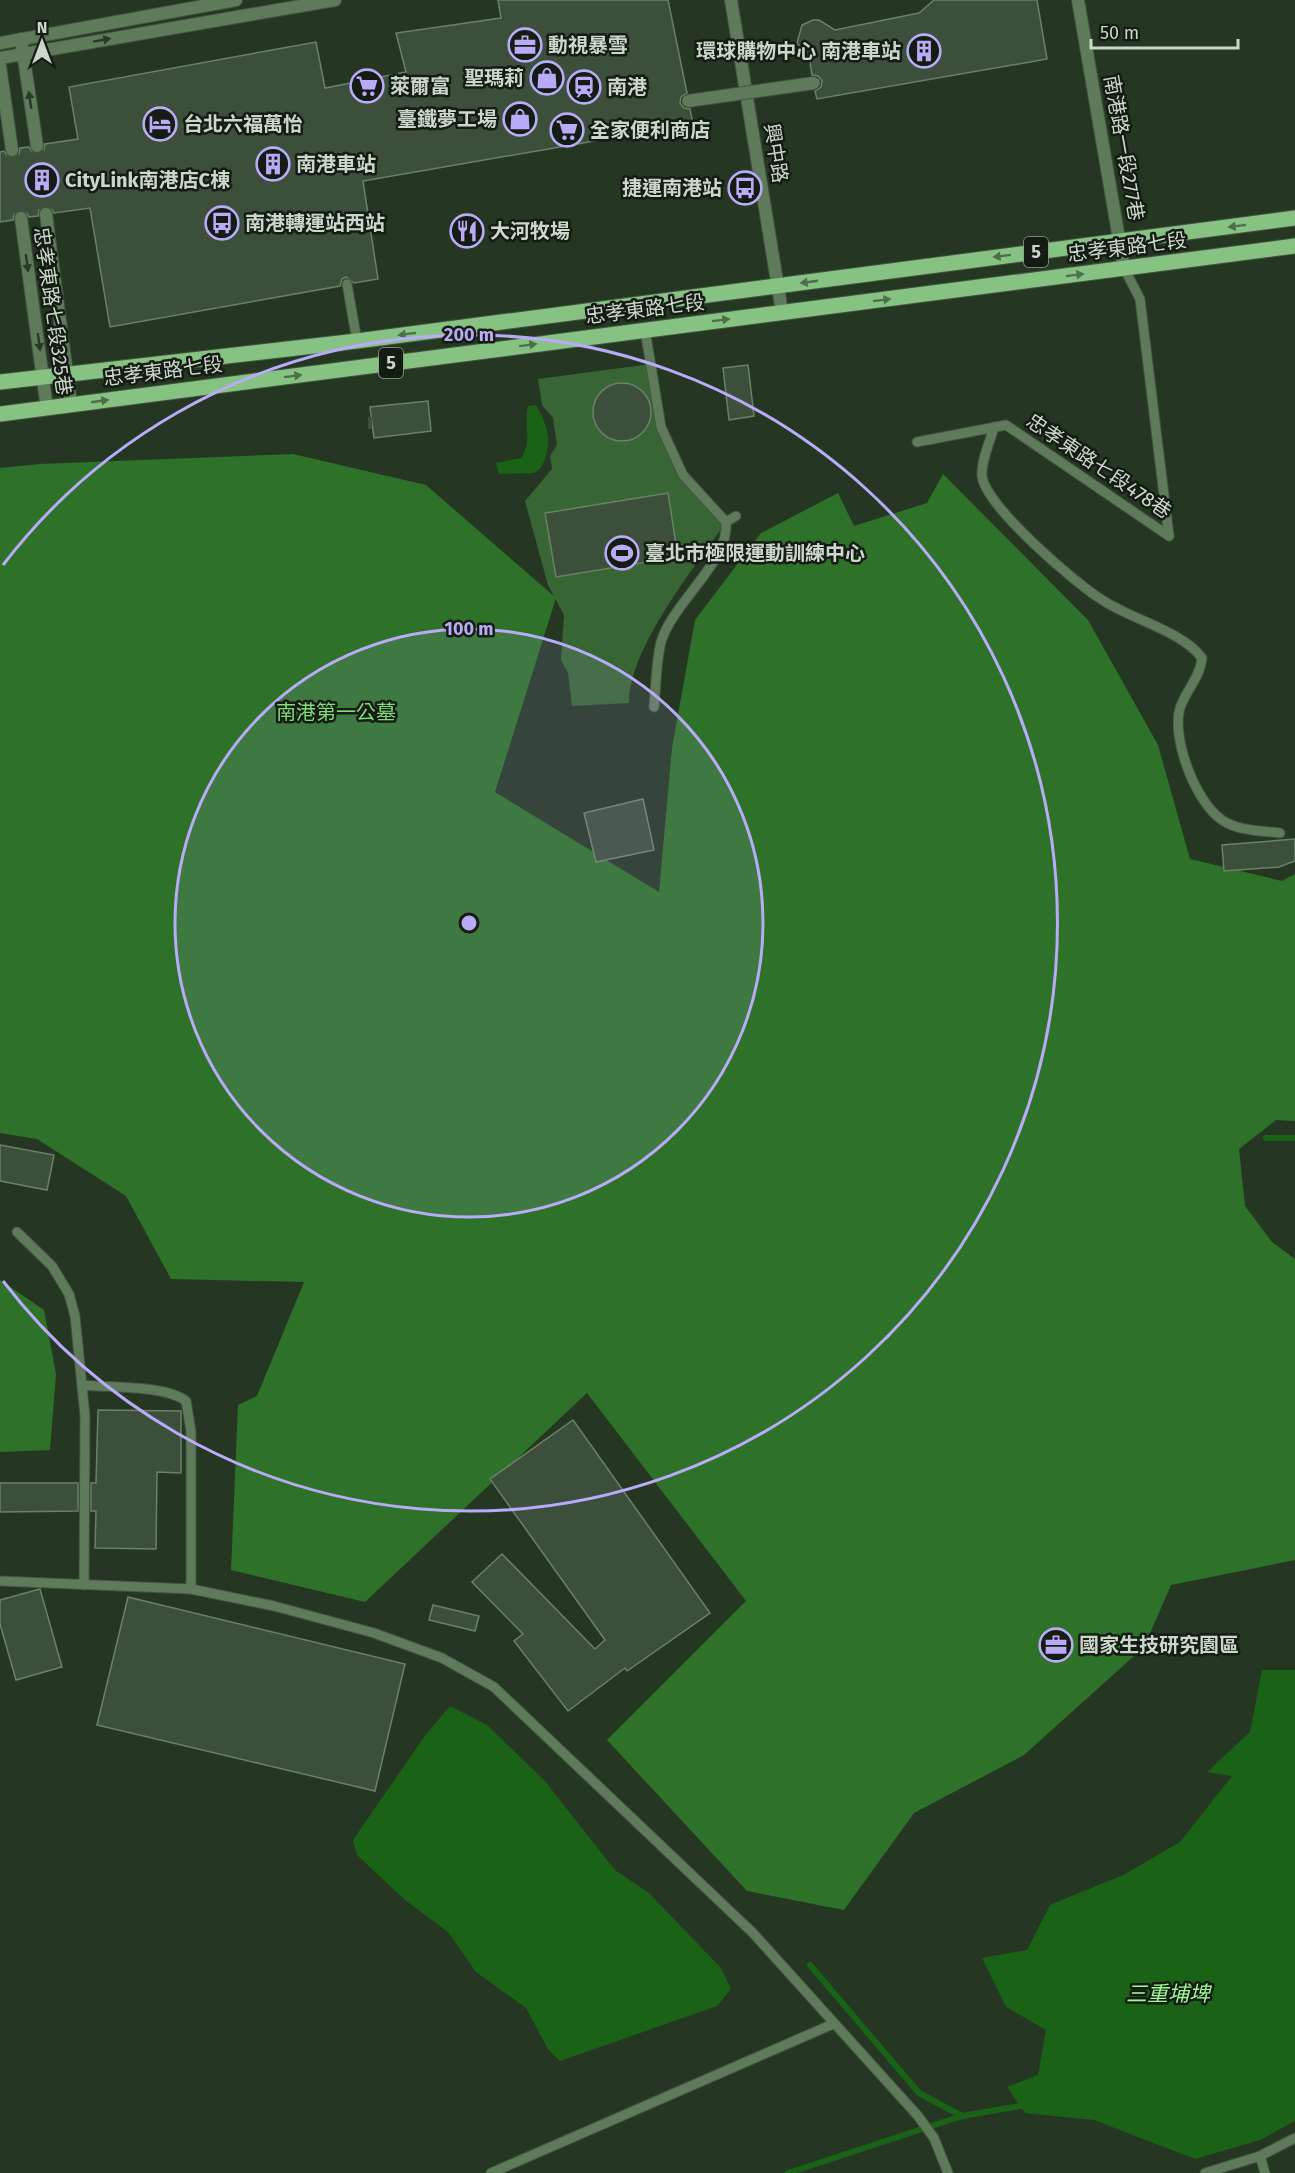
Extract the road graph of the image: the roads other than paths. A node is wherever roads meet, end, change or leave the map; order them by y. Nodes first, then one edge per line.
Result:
1 (236, 0) edge
2 (334, 0) edge
3 (731, 0) edge
4 (1078, 0) edge
5 (21, 39) junction
6 (0, 42) edge
7 (24, 54) junction
8 (0, 58) edge
9 (0, 66) edge
10 (814, 83) dead end
11 (688, 101) dead end
12 (37, 146) tunnel mouth
13 (12, 150) tunnel mouth
14 (46, 214) tunnel mouth
15 (21, 218) tunnel mouth
16 (1295, 218) edge
17 (1121, 241) junction
18 (1295, 246) edge
19 (1124, 268) junction
20 (347, 284) dead end
21 (778, 286) junction
22 (782, 312) junction
23 (645, 330) junction
24 (357, 341) junction
25 (68, 374) junction
26 (43, 377) junction
27 (0, 382) edge
28 (71, 405) junction
29 (47, 408) junction
30 (0, 414) edge
31 (994, 427) junction
32 (917, 442) dead end
33 (736, 516) dead end
34 (726, 522) junction
35 (654, 706) dead end
36 (1280, 833) dead end
37 (17, 1232) dead end
38 (82, 1385) junction
39 (0, 1581) edge
40 (84, 1585) junction
41 (191, 1589) junction
42 (833, 2024) junction
43 (1295, 2138) edge
44 (1260, 2156) junction
45 (491, 2173) edge
46 (948, 2173) edge
47 (1205, 2173) edge
48 (1265, 2173) edge

1 - 5 street
7 -> 2 street
3 - 21 street, 興中路
4 - 17 street, 南港路一段277巷
5 - 6 street
5 - 7 street
7 - 8 street
12 -> 7 street
9 - 13 street
10 - 11 street, bridge
14 - 25 street, 忠孝東路七段325巷
15 -> 26 street, 忠孝東路七段325巷
16 -> 17 main road, 忠孝東路七段 / 5
17 - 19 street, 南港路一段277巷
17 -> 21 main road, 忠孝東路七段 / 5
18 - 19 main road, 忠孝東路七段 / 5
22 -> 19 main road, 忠孝東路七段 / 5
19 - 31 lane, 忠孝東路七段478巷
20 - 24 lane
21 - 22 street, 興中路
21 -> 24 main road, 忠孝東路七段 / 5
23 -> 22 main road, 忠孝東路七段 / 5
28 -> 23 main road, 忠孝東路七段 / 5
23 - 34 lane
24 - 25 main road, 忠孝東路七段 / 5
25 - 26 main road, 忠孝東路七段 / 5
25 - 28 street, 忠孝東路七段325巷
26 - 27 main road, 忠孝東路七段 / 5
26 - 29 street, 忠孝東路七段325巷
28 - 29 main road, 忠孝東路七段 / 5
29 - 30 main road, 忠孝東路七段 / 5
31 - 32 lane, 忠孝東路七段478巷
31 - 36 lane
33 - 34 lane
34 - 35 lane
37 - 38 lane
38 - 40 lane
38 - 41 lane
39 - 40 lane
40 - 41 lane
41 - 42 lane
42 - 45 lane
42 - 46 lane
43 - 44 lane
44 - 47 lane
44 - 48 lane

